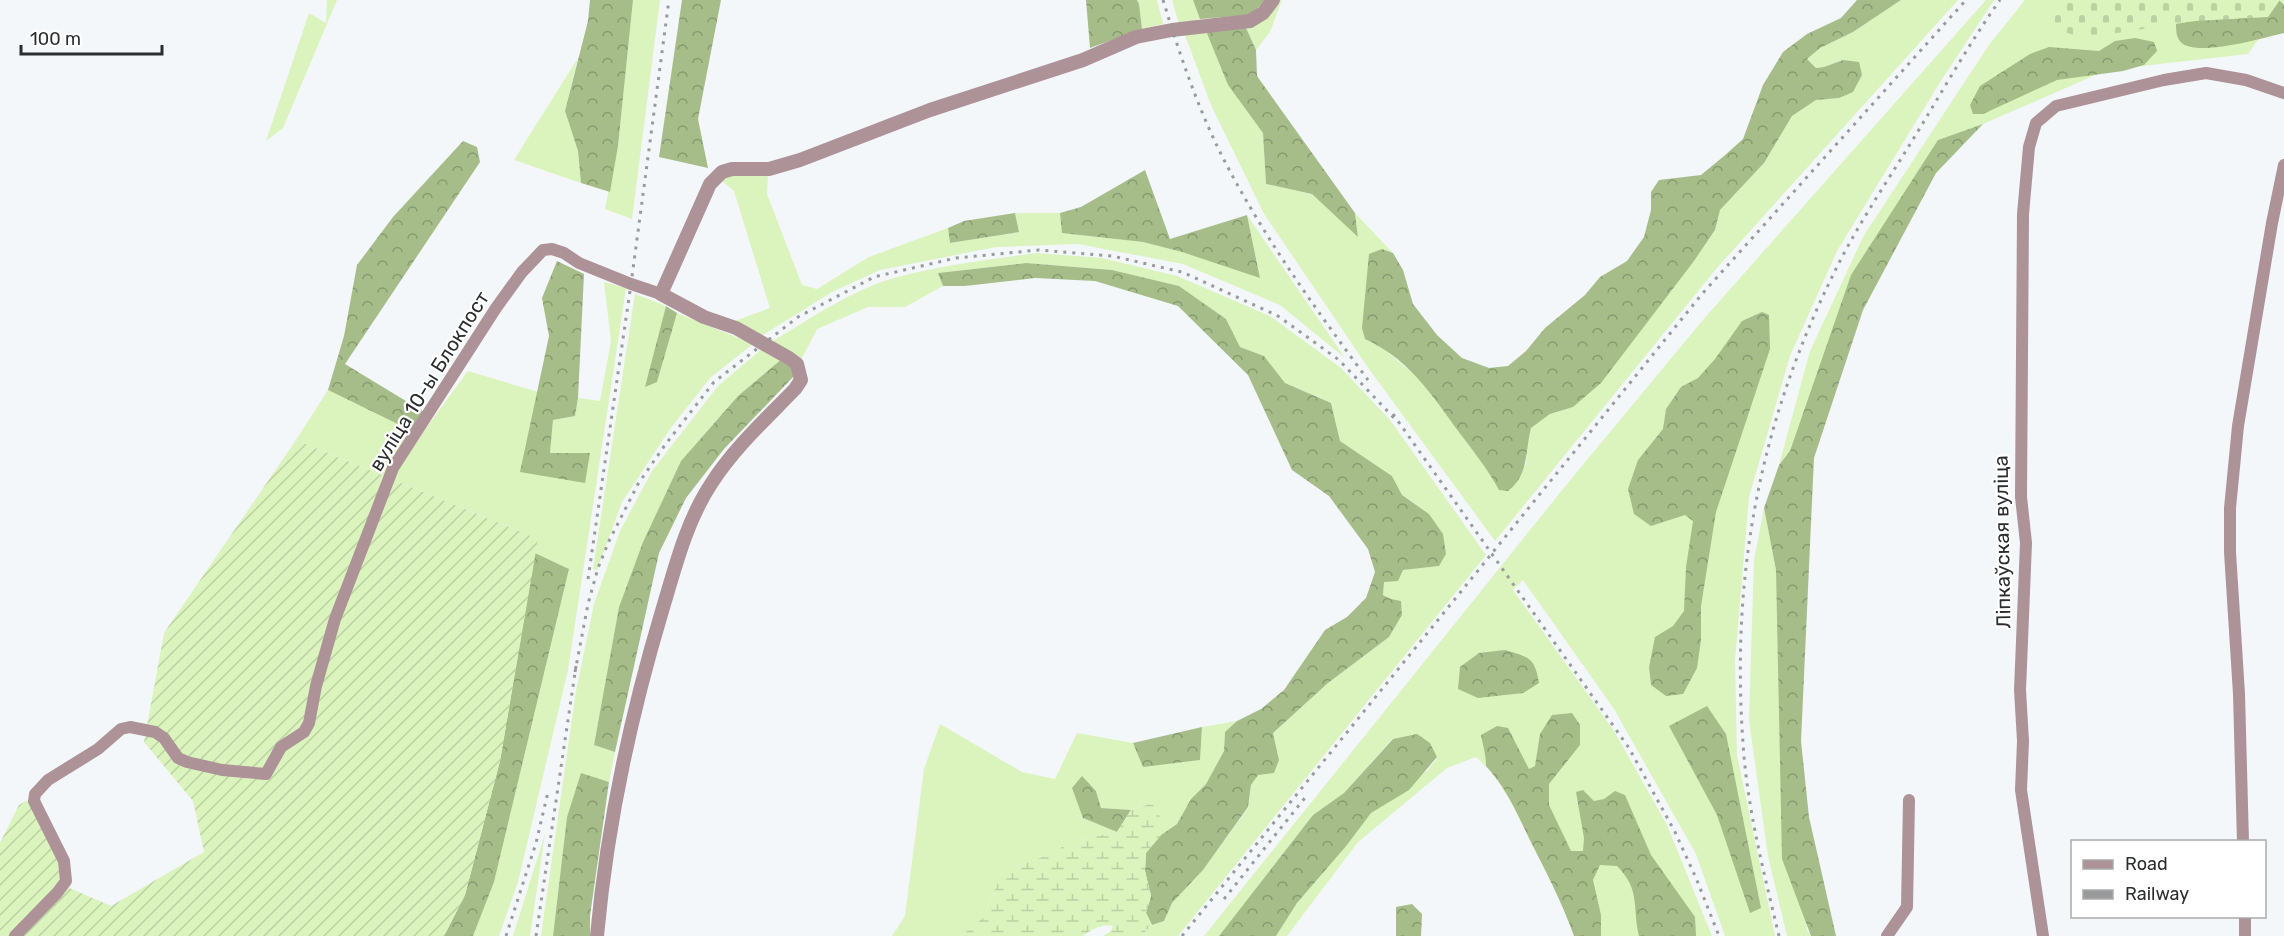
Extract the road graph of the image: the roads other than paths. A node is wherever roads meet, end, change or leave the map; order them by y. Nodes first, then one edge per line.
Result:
1 (1273, 0) edge
2 (2284, 93) edge
3 (2284, 165) edge
4 (661, 294) junction
5 (1909, 800) dead end
6 (2243, 840) edge
7 (2245, 918) edge
8 (15, 936) edge
9 (597, 936) edge
10 (1887, 936) edge
11 (2043, 936) edge
12 (2245, 936) edge

1 - 4 street
2 - 11 street, Ліпкаўская вуліца
3 - 6 street
4 - 8 street, вуліца 10-ы Блокпост
4 - 9 street
5 - 10 street
7 - 12 street

